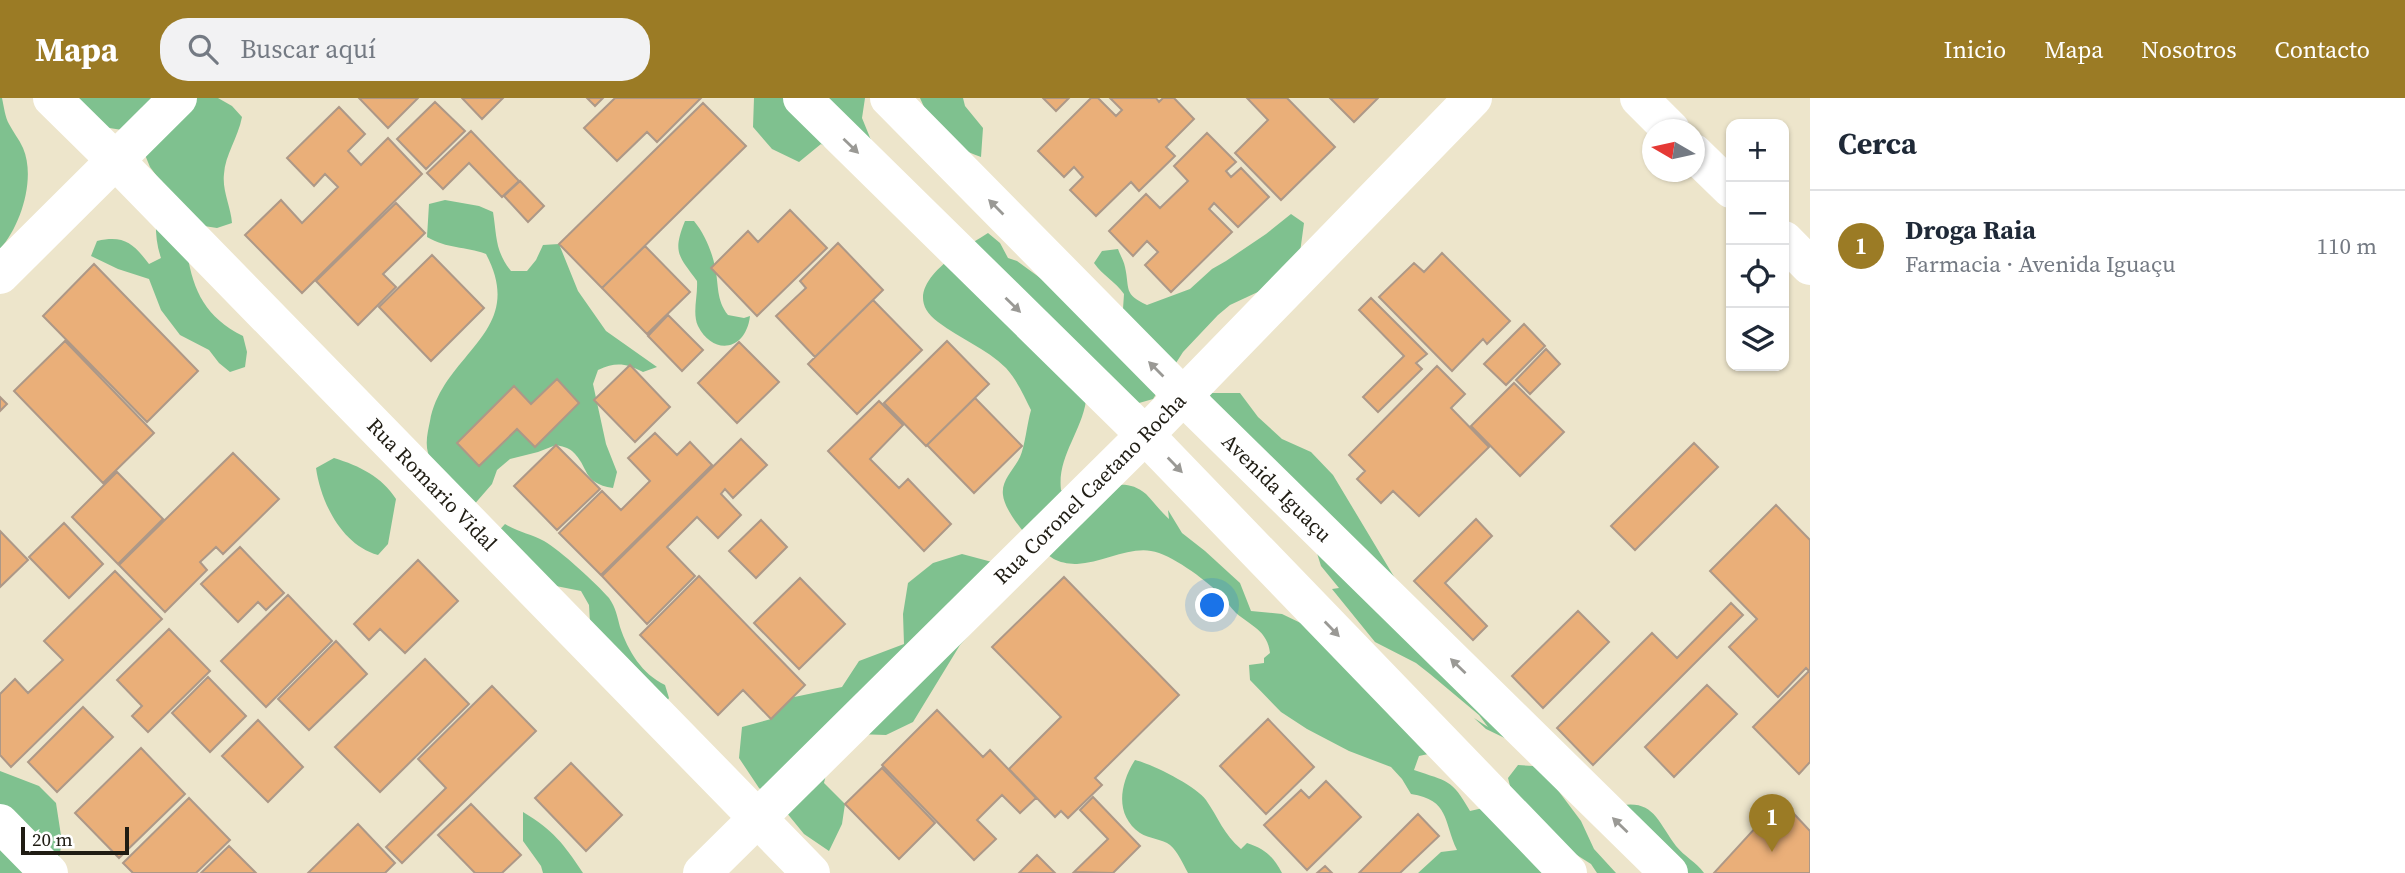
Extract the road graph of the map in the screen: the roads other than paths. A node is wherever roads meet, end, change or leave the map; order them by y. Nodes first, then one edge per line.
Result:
1 (52, 98) edge
2 (178, 98) edge
3 (802, 98) edge
4 (889, 98) edge
5 (1474, 98) edge
6 (1639, 98) edge
7 (1660, 119) edge
8 (115, 160) junction
9 (1705, 163) edge
10 (1726, 184) edge
11 (1789, 245) edge
12 (1810, 266) edge
13 (0, 275) edge
14 (1183, 396) junction
15 (1145, 435) junction
16 (757, 818) junction
17 (0, 823) edge
18 (49, 873) edge
19 (702, 873) edge
20 (811, 873) edge
21 (1568, 873) edge
22 (1669, 873) edge

1 - 8 street, Rua Romario Vidal
2 - 8 street
3 -> 15 street
14 -> 4 street, Avenida Iguaçu
5 - 14 street, Rua Coronel Caetano Rocha
6 - 7 street
8 - 13 street
8 - 16 street, Rua Romario Vidal
9 - 10 street
11 - 12 street
14 - 15 street, Rua Coronel Caetano Rocha
22 -> 14 street, Avenida Iguaçu
15 - 16 street, Rua Coronel Caetano Rocha
15 -> 21 street
16 - 19 street, Rua Coronel Caetano Rocha
16 - 20 street, Rua Romario Vidal
17 - 18 street

